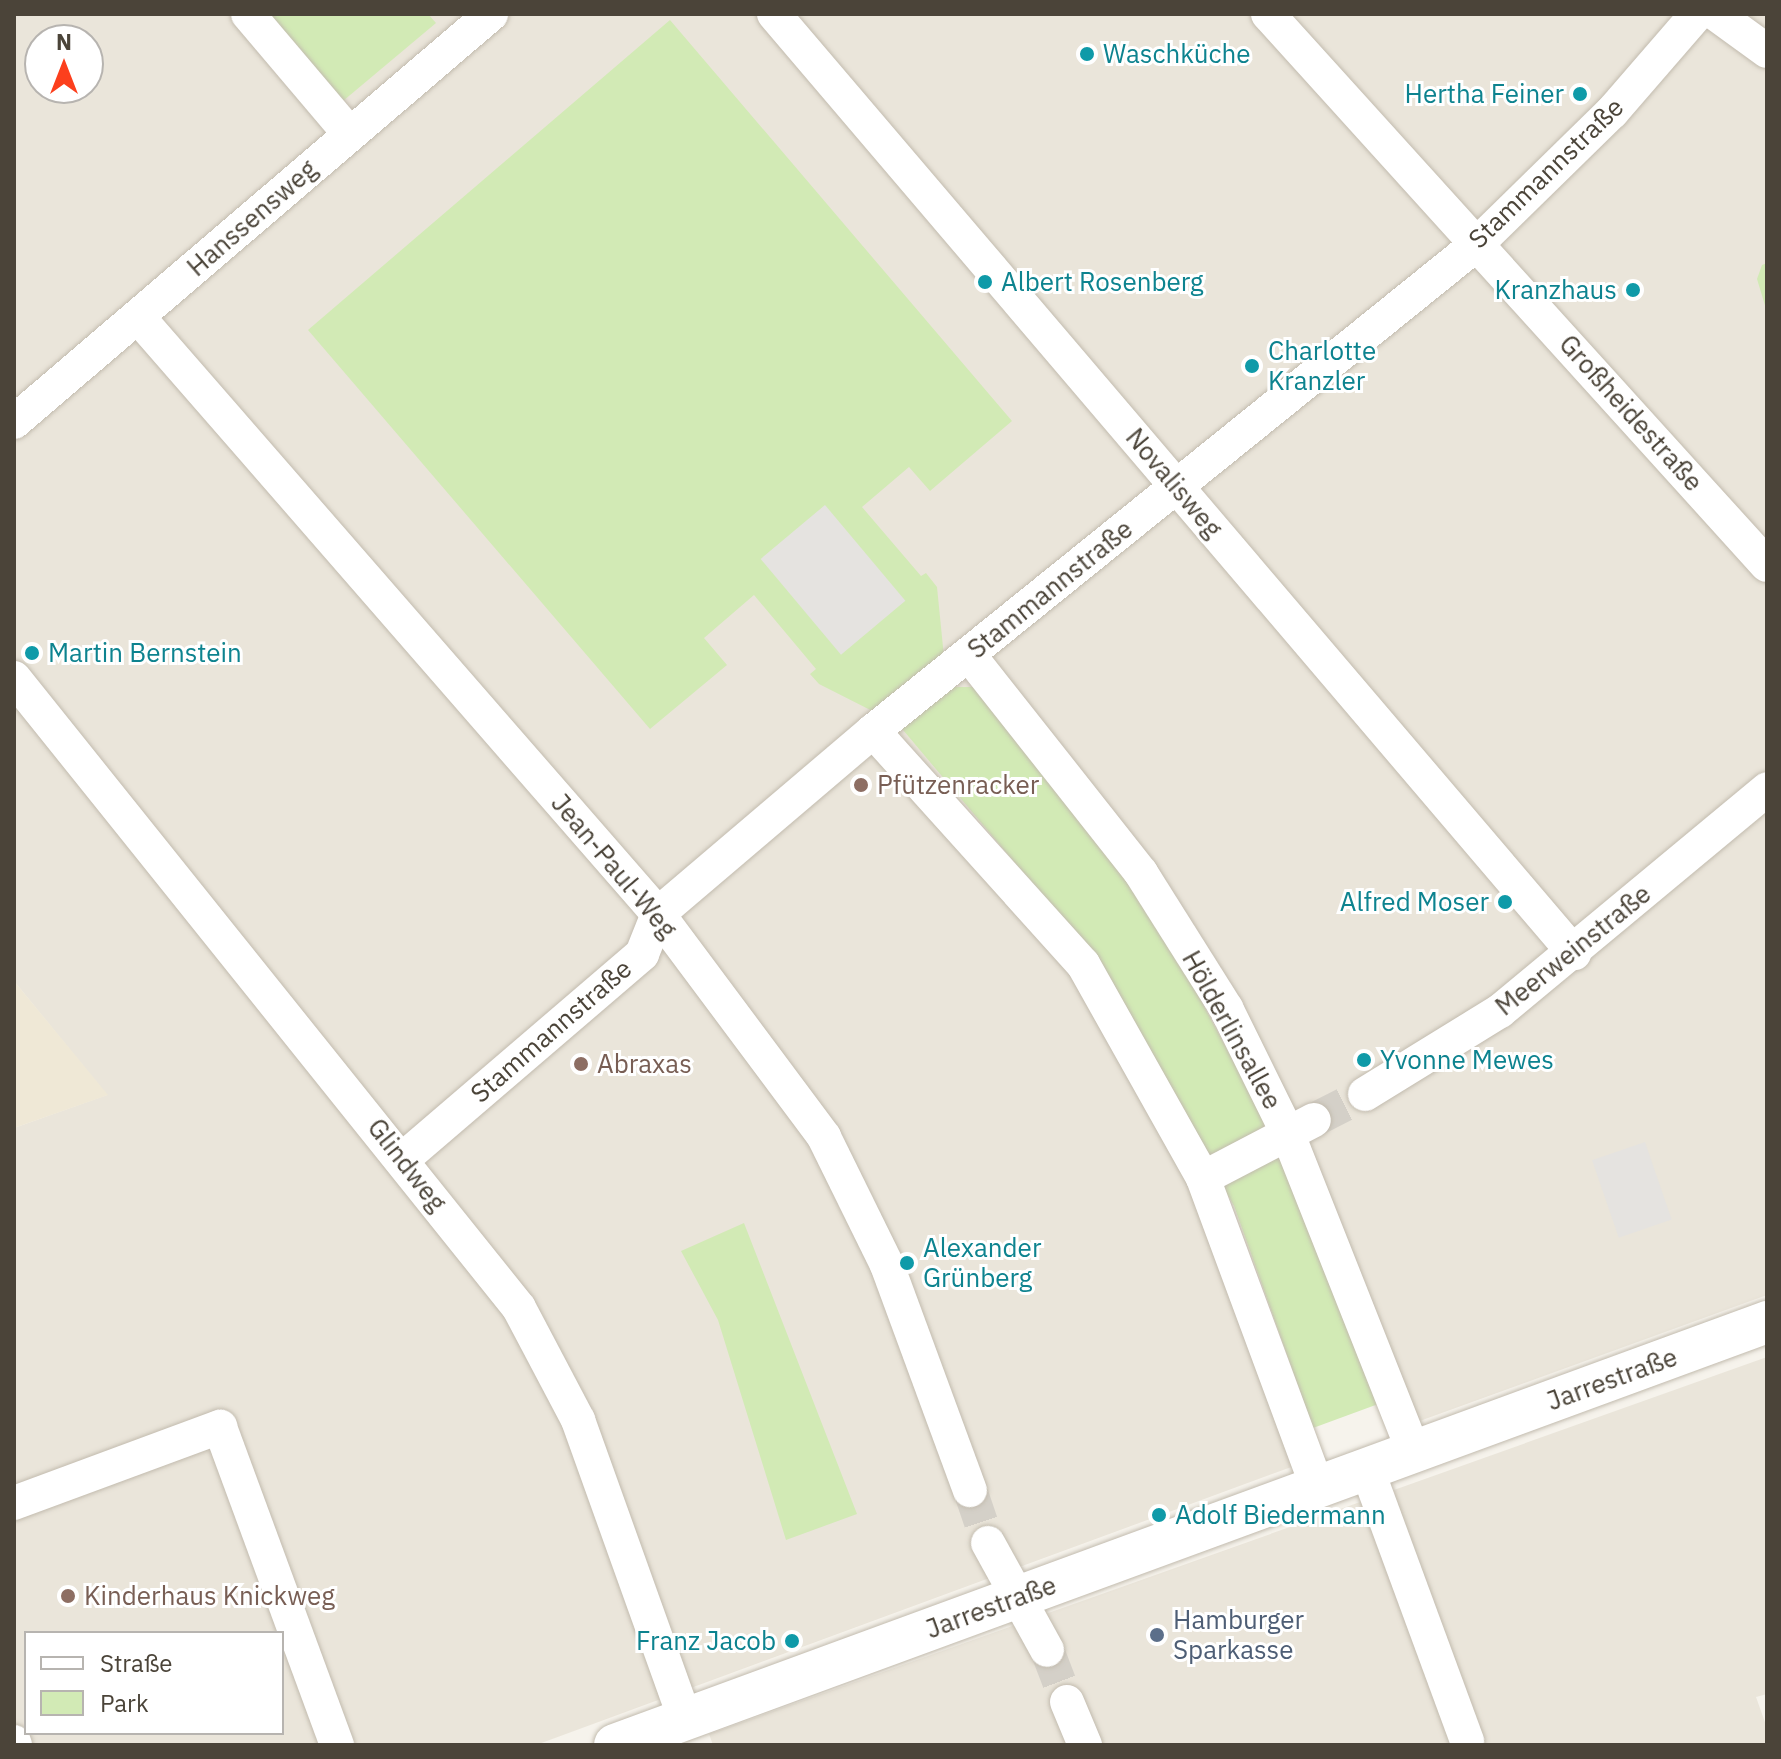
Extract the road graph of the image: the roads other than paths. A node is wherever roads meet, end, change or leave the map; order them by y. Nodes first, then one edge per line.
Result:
1 (248, 14) edge
2 (774, 14) edge
3 (1268, 14) edge
4 (1697, 14) edge
5 (1716, 14) edge
6 (468, 21) edge
7 (1767, 51) edge
8 (349, 133) junction
9 (1477, 244) junction
10 (138, 317) junction
11 (14, 422) edge
12 (1175, 485) junction
13 (1767, 565) edge
14 (969, 655) junction
15 (14, 678) edge
16 (873, 731) junction
17 (1767, 789) edge
18 (658, 914) junction
19 (1574, 953) junction
20 (1365, 1094) tunnel mouth
21 (1301, 1126) junction
22 (403, 1159) junction
23 (1203, 1178) junction
24 (1767, 1322) edge
25 (1414, 1452) junction
26 (1367, 1469) junction
27 (1317, 1487) junction
28 (970, 1490) tunnel mouth
29 (14, 1503) edge
30 (988, 1543) tunnel mouth
31 (1016, 1598) junction
32 (1047, 1650) tunnel mouth
33 (1067, 1702) tunnel mouth
34 (685, 1719) junction
35 (1467, 1741) dead end
36 (337, 1745) edge
37 (615, 1745) edge
38 (1085, 1745) edge

1 - 8 street
2 - 12 street, Novalisweg
3 - 9 street, Großheidestraße
4 - 9 street, Stammannstraße
5 - 7 street
6 - 8 street, Hanssensweg
8 - 10 street, Hanssensweg
9 - 12 street, Stammannstraße
9 - 13 street, Großheidestraße
10 - 11 street, Hanssensweg
10 - 18 street, Jean-Paul-Weg
12 - 14 street, Stammannstraße
12 - 19 street, Novalisweg
14 - 16 street, Stammannstraße
14 - 21 street, Hölderlinsallee
15 - 22 street, Glindweg
16 - 18 street, Stammannstraße
16 - 23 street
17 - 19 street, Meerweinstraße
18 - 22 street, Stammannstraße
18 - 28 street, Jean-Paul-Weg
19 - 20 street, Meerweinstraße
21 - 23 street
21 - 25 street, Hölderlinsallee
22 - 34 street, Glindweg
23 - 27 street
24 - 25 street, Jarrestraße
25 - 26 street, Jarrestraße
26 - 27 street, Jarrestraße
26 - 35 street
27 - 31 street, Jarrestraße
29 - 36 street
30 - 31 street
31 - 32 street
31 - 34 street, Jarrestraße
33 - 38 street
34 - 37 street, Jarrestraße

